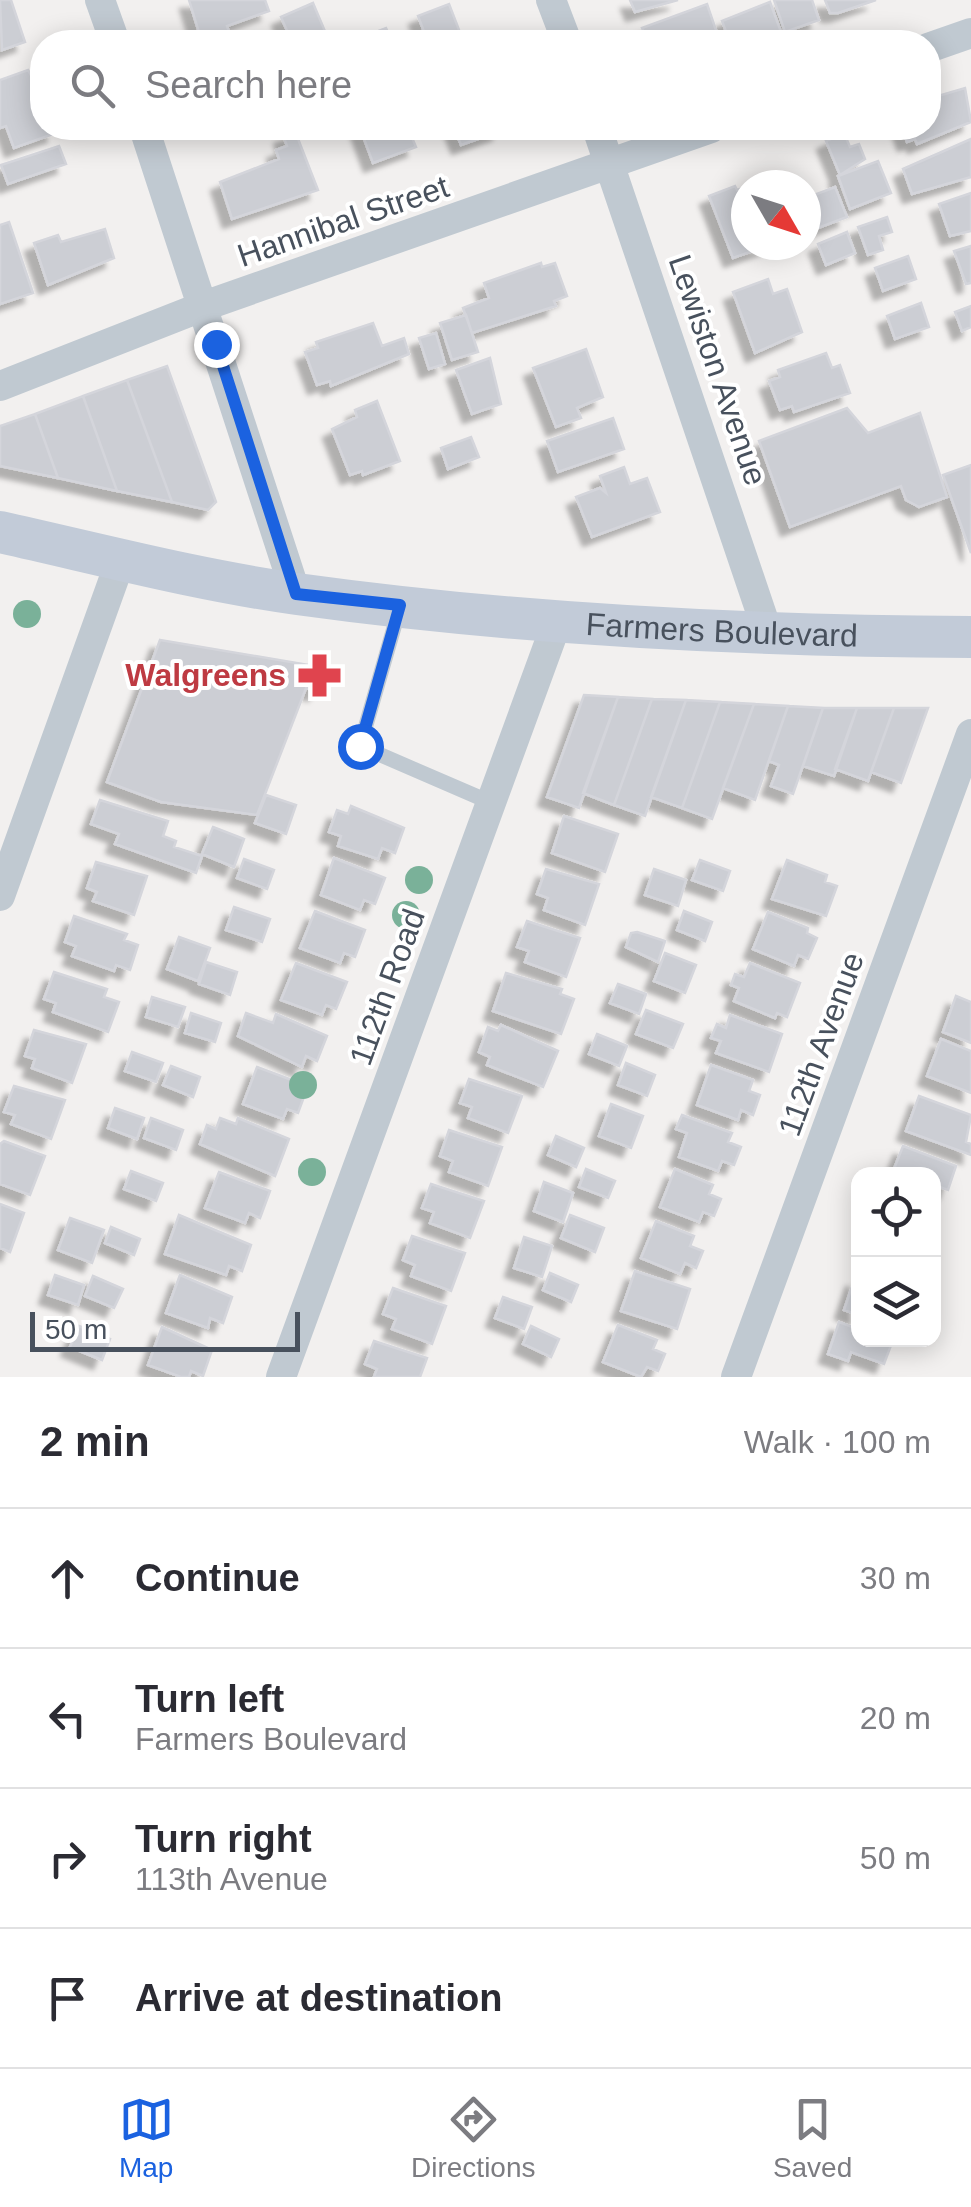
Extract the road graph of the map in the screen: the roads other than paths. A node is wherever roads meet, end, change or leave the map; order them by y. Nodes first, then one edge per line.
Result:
1 (100, 0) edge
2 (552, 0) edge
3 (111, 30) edge
4 (563, 30) edge
5 (971, 33) edge
6 (941, 43) edge
7 (148, 140) edge
8 (601, 140) edge
9 (677, 140) edge
10 (610, 164) junction
11 (204, 306) junction
12 (0, 386) edge
13 (0, 532) edge
14 (120, 562) junction
15 (296, 594) junction
16 (400, 605) junction
17 (558, 622) junction
18 (769, 636) junction
19 (971, 637) edge
20 (971, 734) edge
21 (492, 803) junction
22 (0, 896) edge
23 (281, 1377) edge
24 (736, 1377) edge

1 - 3 street
2 - 4 street
5 - 6 street
7 - 11 street
8 - 10 street, Lewiston Avenue
9 - 10 street, Hannibal Street
10 - 11 street, Hannibal Street
10 - 18 street, Lewiston Avenue
11 - 12 street, Hannibal Street
11 - 15 street
13 - 14 main road, Farmers Boulevard
14 - 15 main road, Farmers Boulevard
14 - 22 street
15 - 16 main road, Farmers Boulevard
16 - 17 main road, Farmers Boulevard
16 - 21 lane
17 - 18 main road, Farmers Boulevard
17 - 21 street, 112th Road
18 - 19 main road, Farmers Boulevard
20 - 24 street, 112th Avenue
21 - 23 street, 112th Road

